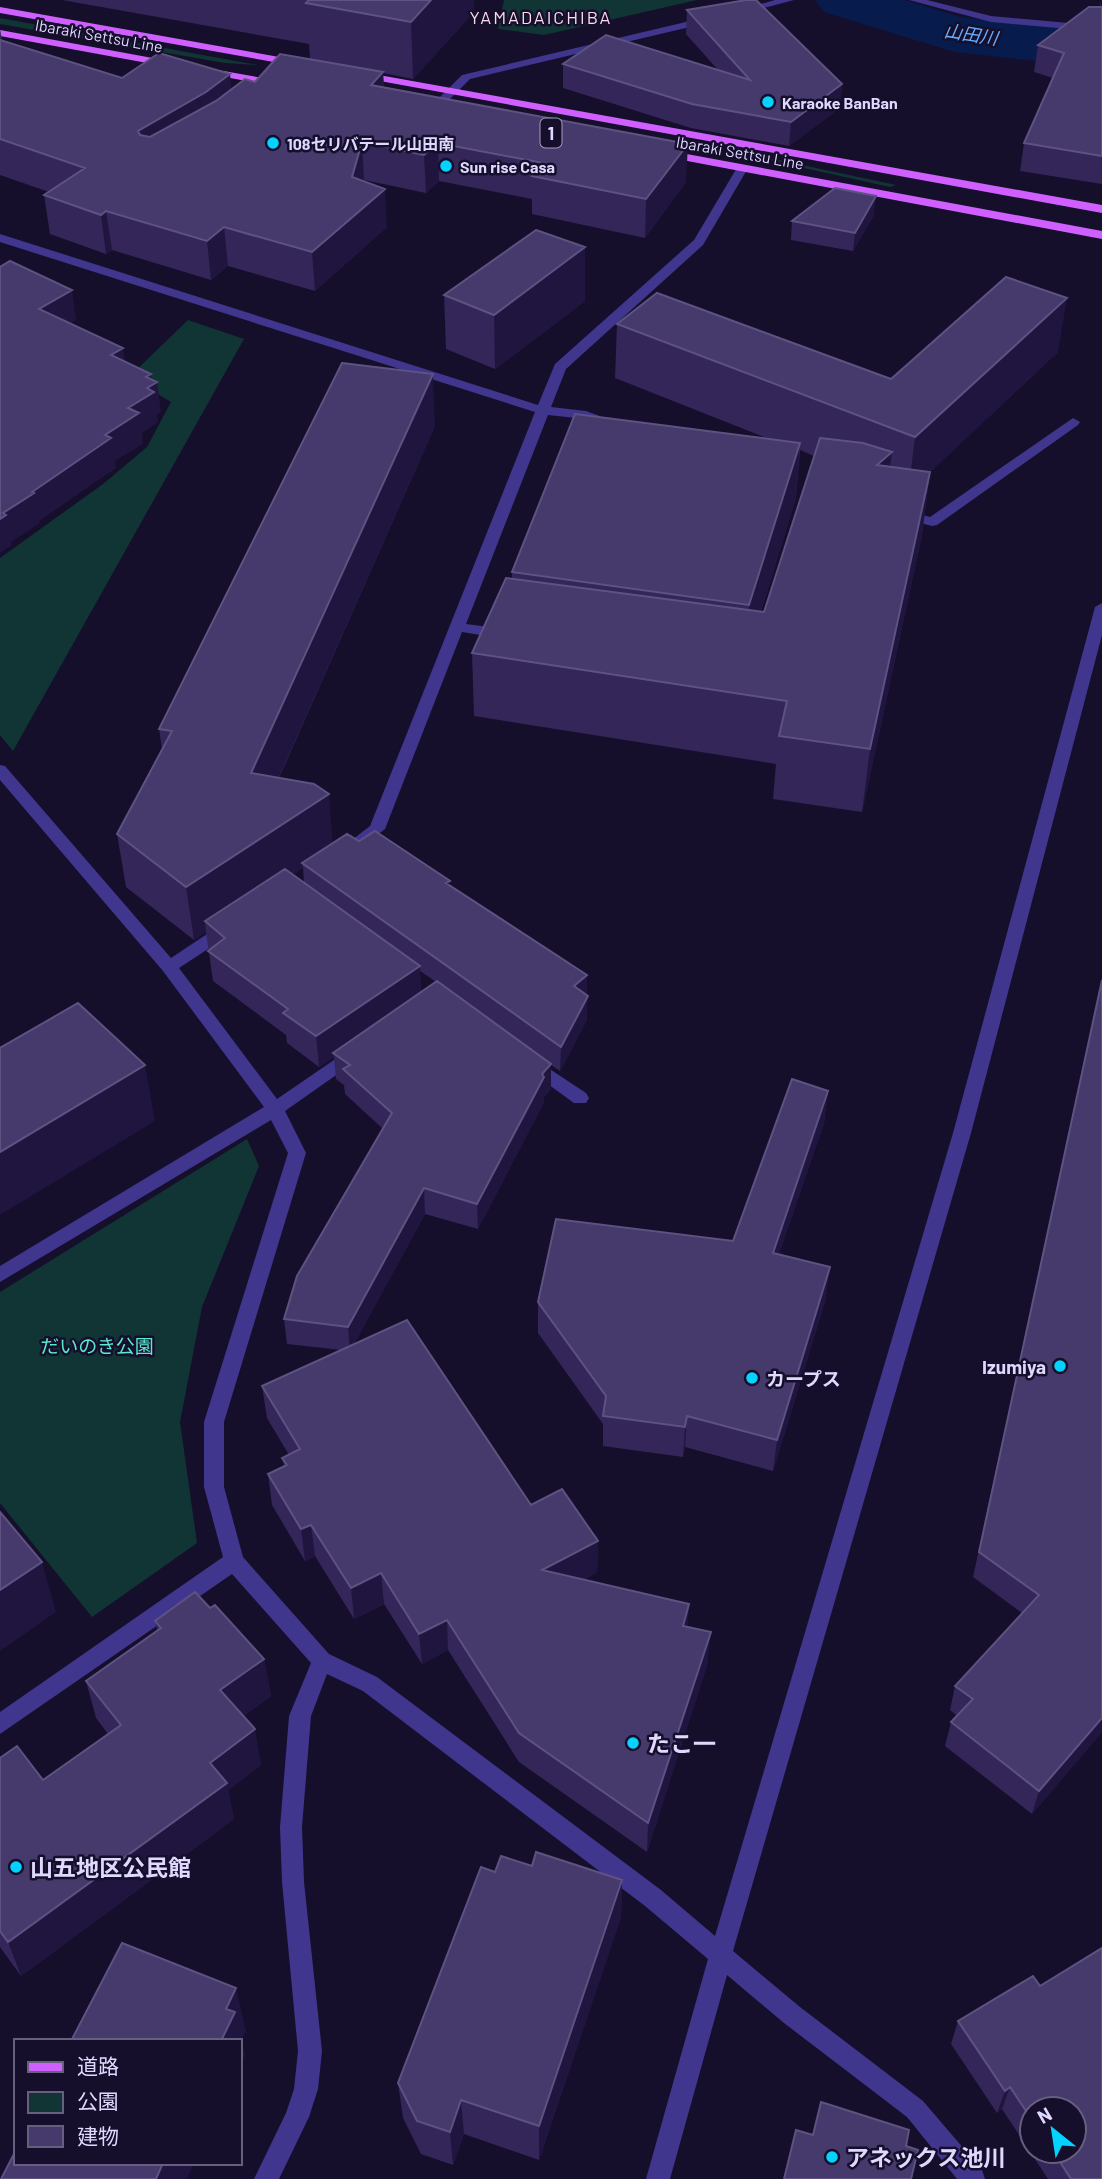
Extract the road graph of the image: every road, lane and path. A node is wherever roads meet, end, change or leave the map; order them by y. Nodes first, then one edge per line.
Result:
1 (788, 0) edge
2 (914, 0) edge
3 (0, 10) edge
4 (734, 13) edge
5 (720, 16) edge
6 (1102, 29) edge
7 (0, 33) edge
8 (313, 66) edge
9 (186, 67) edge
10 (199, 69) edge
11 (354, 73) edge
12 (285, 85) joint
13 (450, 90) junction
14 (265, 95) edge
15 (426, 110) joint
16 (446, 113) edge
17 (648, 150) edge
18 (742, 168) junction
19 (1102, 209) edge
20 (1102, 235) edge
21 (0, 238) edge
22 (542, 410) junction
23 (1073, 422) dead end
24 (625, 427) edge
25 (895, 512) edge
26 (1102, 607) edge
27 (456, 627) junction
28 (524, 636) edge
29 (0, 770) edge
30 (344, 851) edge
31 (245, 917) edge
32 (169, 967) junction
33 (373, 1041) edge
34 (514, 1051) edge
35 (580, 1098) dead end
36 (275, 1109) junction
37 (0, 1275) edge
38 (234, 1561) junction
39 (322, 1661) junction
40 (0, 1724) edge
41 (721, 1954) junction
42 (266, 2179) edge
43 (658, 2179) edge
44 (972, 2179) edge

1 - 4 street
2 - 6 street
3 - 8 main road, Ibaraki Settsu Line
5 - 13 street
7 - 9 main road, Ibaraki Settsu Line
10 - 12 main road
11 - 13 main road, Ibaraki Settsu Line / 1
12 - 14 street
13 - 15 street
13 - 19 main road, Ibaraki Settsu Line / 1
15 - 16 main road
17 - 18 main road, Ibaraki Settsu Line
18 - 20 main road, Ibaraki Settsu Line
18 - 22 street
21 - 22 street
22 - 24 street
22 - 27 street
23 - 25 street
26 - 41 street
27 - 28 street
27 - 30 street
29 - 32 street
31 - 32 street
32 - 36 street
33 - 36 street
34 - 35 street
36 - 37 street
36 - 38 street
38 - 39 street
38 - 40 street
39 - 41 street
39 - 42 street
41 - 43 street
41 - 44 street

